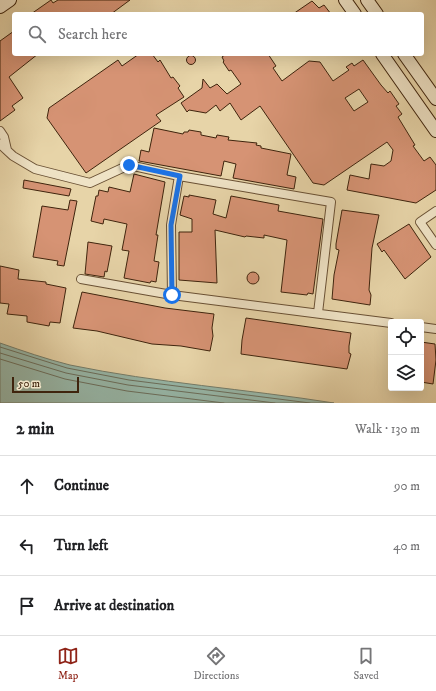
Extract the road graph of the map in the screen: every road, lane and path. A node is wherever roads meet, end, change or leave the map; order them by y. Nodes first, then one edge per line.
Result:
1 (10, 0) edge
2 (345, 0) edge
3 (367, 0) edge
4 (0, 7) edge
5 (354, 12) edge
6 (376, 12) edge
7 (383, 56) edge
8 (405, 56) edge
9 (436, 99) edge
10 (436, 131) edge
11 (0, 132) edge
12 (0, 144) edge
13 (7, 150) junction
14 (180, 176) junction
15 (436, 211) edge
16 (436, 245) edge
17 (81, 279) dead end
18 (172, 295) junction
19 (318, 313) junction
20 (388, 323) edge
21 (424, 327) edge
22 (436, 328) edge

1 - 4 main road
2 - 5 main road
3 - 6 main road
7 - 10 main road
8 - 9 main road
11 - 13 street
12 - 13 street
13 - 14 street
14 - 18 street
14 - 19 street
15 - 16 street
17 - 18 street
18 - 19 street
19 - 20 street
21 - 22 street

